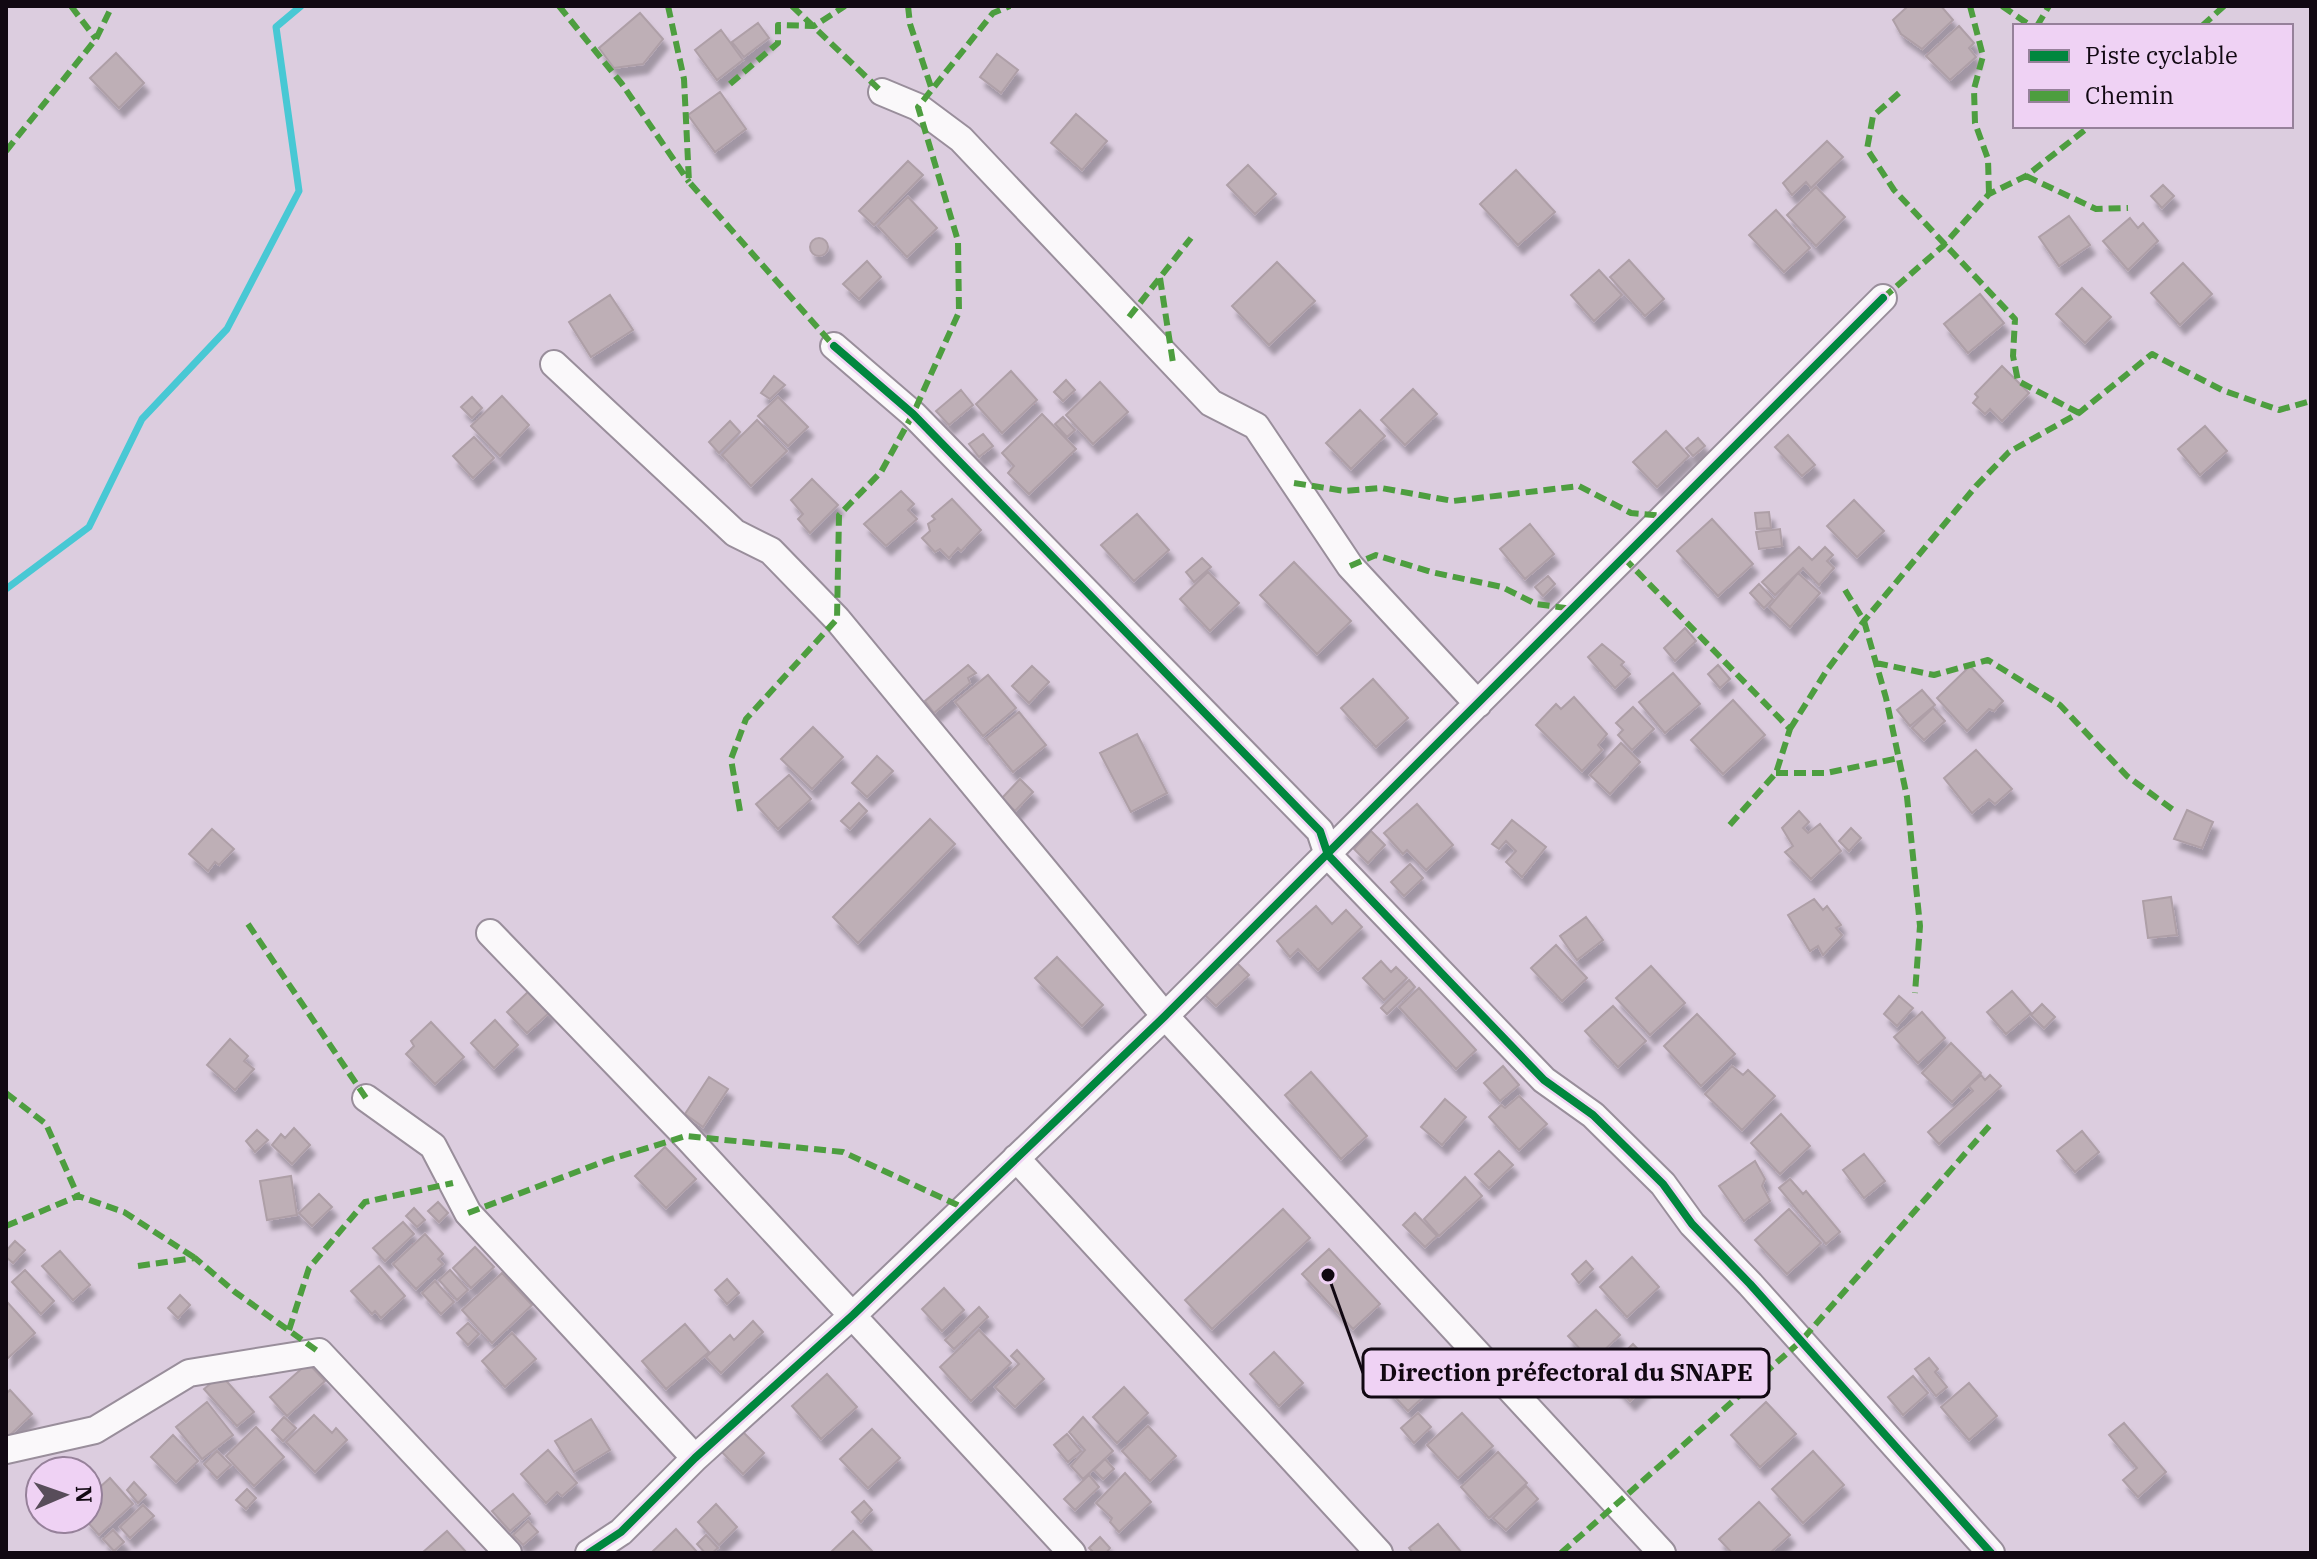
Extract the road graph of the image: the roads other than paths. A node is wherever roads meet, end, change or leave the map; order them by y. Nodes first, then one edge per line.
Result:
1 (882, 92) dead end
2 (1883, 298) dead end
3 (834, 346) dead end
4 (554, 364) dead end
5 (1478, 704) junction
6 (1328, 855) junction
7 (490, 933) dead end
8 (1165, 1016) junction
9 (366, 1098) dead end
10 (1016, 1158) junction
11 (853, 1315) junction
12 (6, 1450) edge
13 (695, 1458) junction
14 (508, 1553) edge
15 (589, 1553) edge
16 (1072, 1553) edge
17 (1379, 1553) edge
18 (1662, 1553) edge
19 (1991, 1553) edge

1 - 5 street
2 - 5 street
3 - 6 street
4 - 8 street
5 - 6 street
6 - 8 street
6 - 19 street
7 - 11 street
8 - 10 street
8 - 18 street
9 - 13 street
10 - 11 street
10 - 17 street
11 - 13 street
11 - 16 street
12 - 14 street
13 - 15 street

